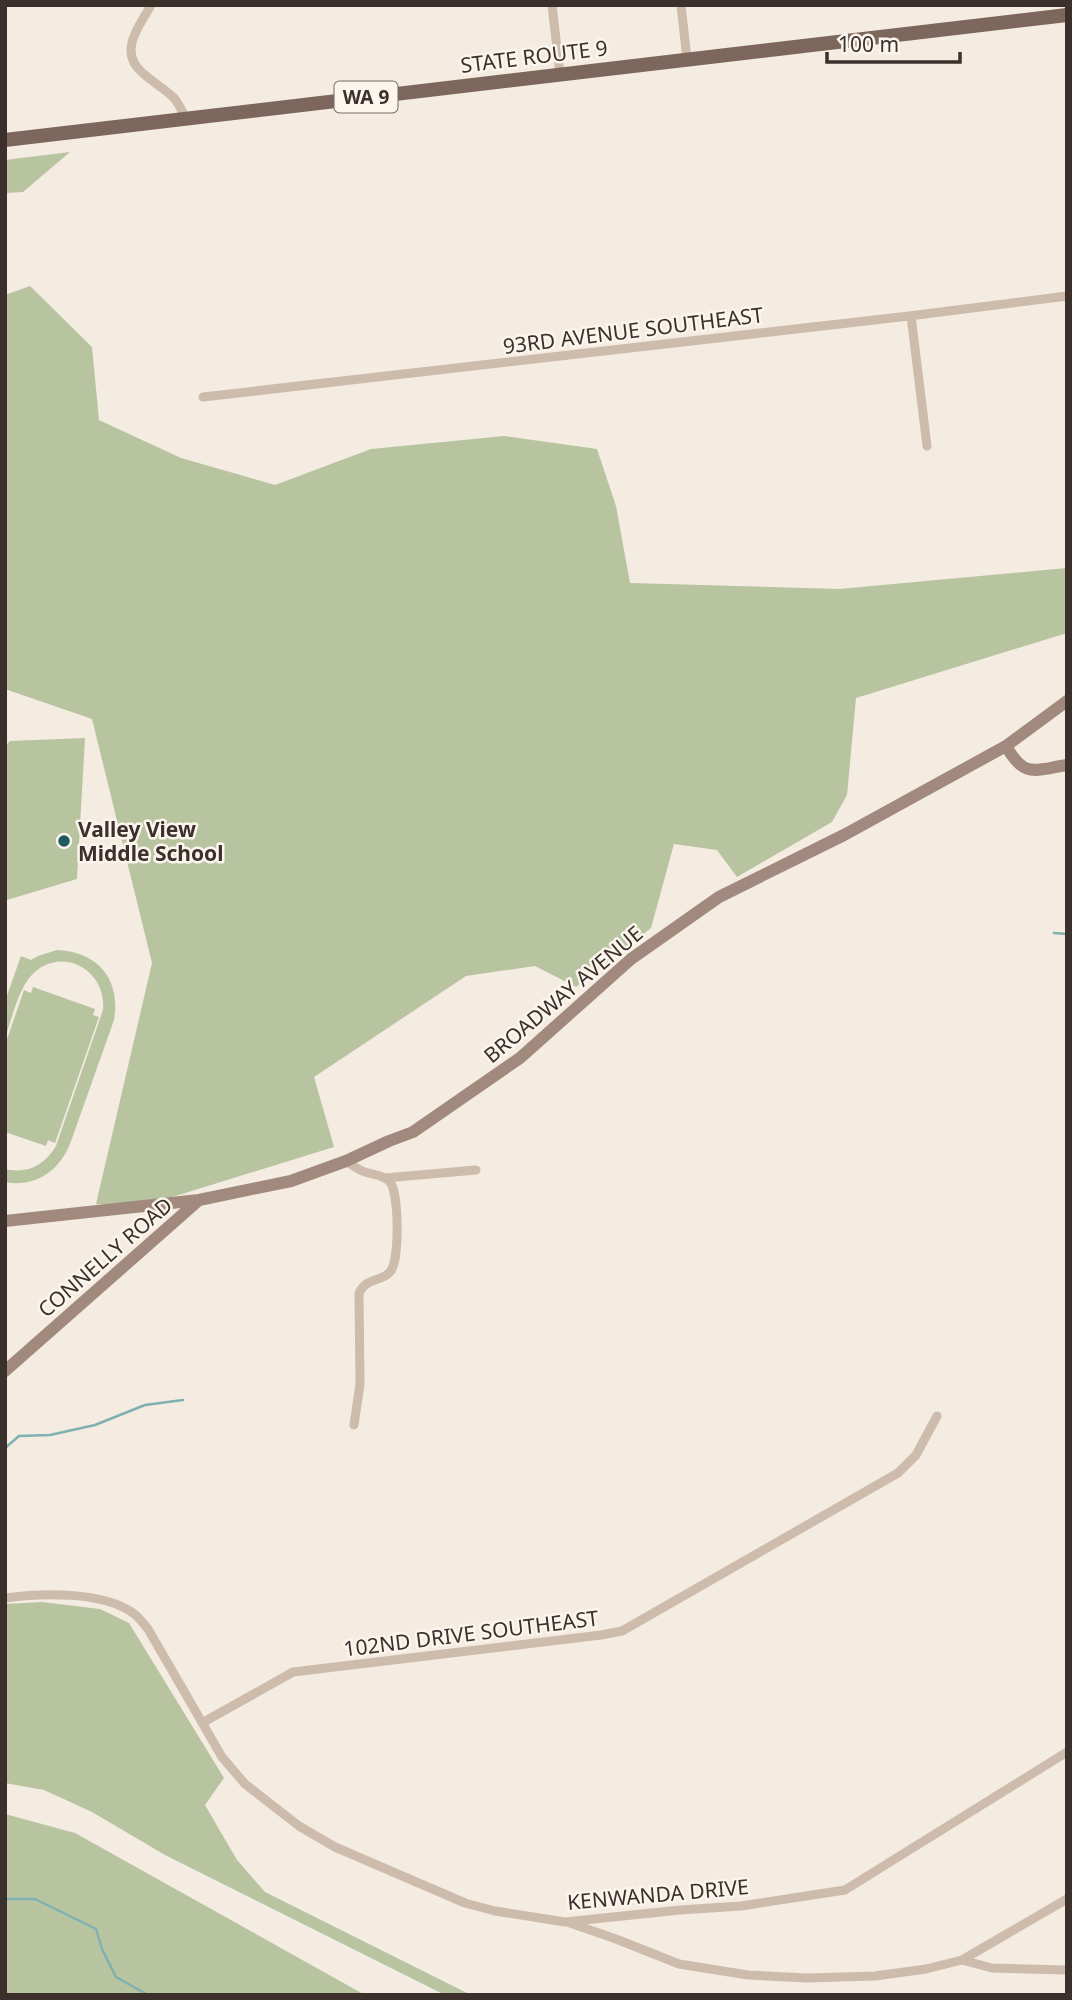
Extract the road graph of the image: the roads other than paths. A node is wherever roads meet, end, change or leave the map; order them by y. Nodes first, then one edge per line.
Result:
1 (151, 5) edge
2 (552, 5) edge
3 (681, 5) edge
4 (1067, 15) edge
5 (687, 59) junction
6 (560, 74) junction
7 (185, 117) junction
8 (5, 140) edge
9 (1067, 296) edge
10 (911, 316) junction
11 (203, 397) dead end
12 (927, 446) dead end
13 (1067, 701) edge
14 (1006, 746) junction
15 (1067, 765) edge
16 (346, 1161) junction
17 (476, 1170) dead end
18 (385, 1178) junction
19 (199, 1200) junction
20 (5, 1221) edge
21 (5, 1371) edge
22 (937, 1416) dead end
23 (354, 1425) dead end
24 (5, 1598) edge
25 (202, 1723) junction
26 (1067, 1752) edge
27 (1067, 1899) edge
28 (565, 1922) junction
29 (962, 1960) junction
30 (1067, 1970) edge

1 - 7 street
2 - 6 street
3 - 5 street
4 - 5 main road, STATE ROUTE 9 / WA 9
5 - 6 main road, STATE ROUTE 9 / WA 9
6 - 7 main road, STATE ROUTE 9 / WA 9
7 - 8 main road, STATE ROUTE 9 / WA 9
9 - 10 street, 93RD AVENUE SOUTHEAST
10 - 11 street, 93RD AVENUE SOUTHEAST
10 - 12 street
13 - 14 street, BROADWAY AVENUE
14 - 15 street
14 - 16 street, BROADWAY AVENUE
16 - 18 street
16 - 19 street, BROADWAY AVENUE
17 - 18 street
18 - 23 street
19 - 20 street, BROADWAY AVENUE
19 - 21 street, CONNELLY ROAD
22 - 25 street, 102ND DRIVE SOUTHEAST
24 - 25 street, KENWANDA DRIVE
25 - 28 street, KENWANDA DRIVE
26 - 28 street, KENWANDA DRIVE
27 - 29 street
28 - 29 street
29 - 30 street

